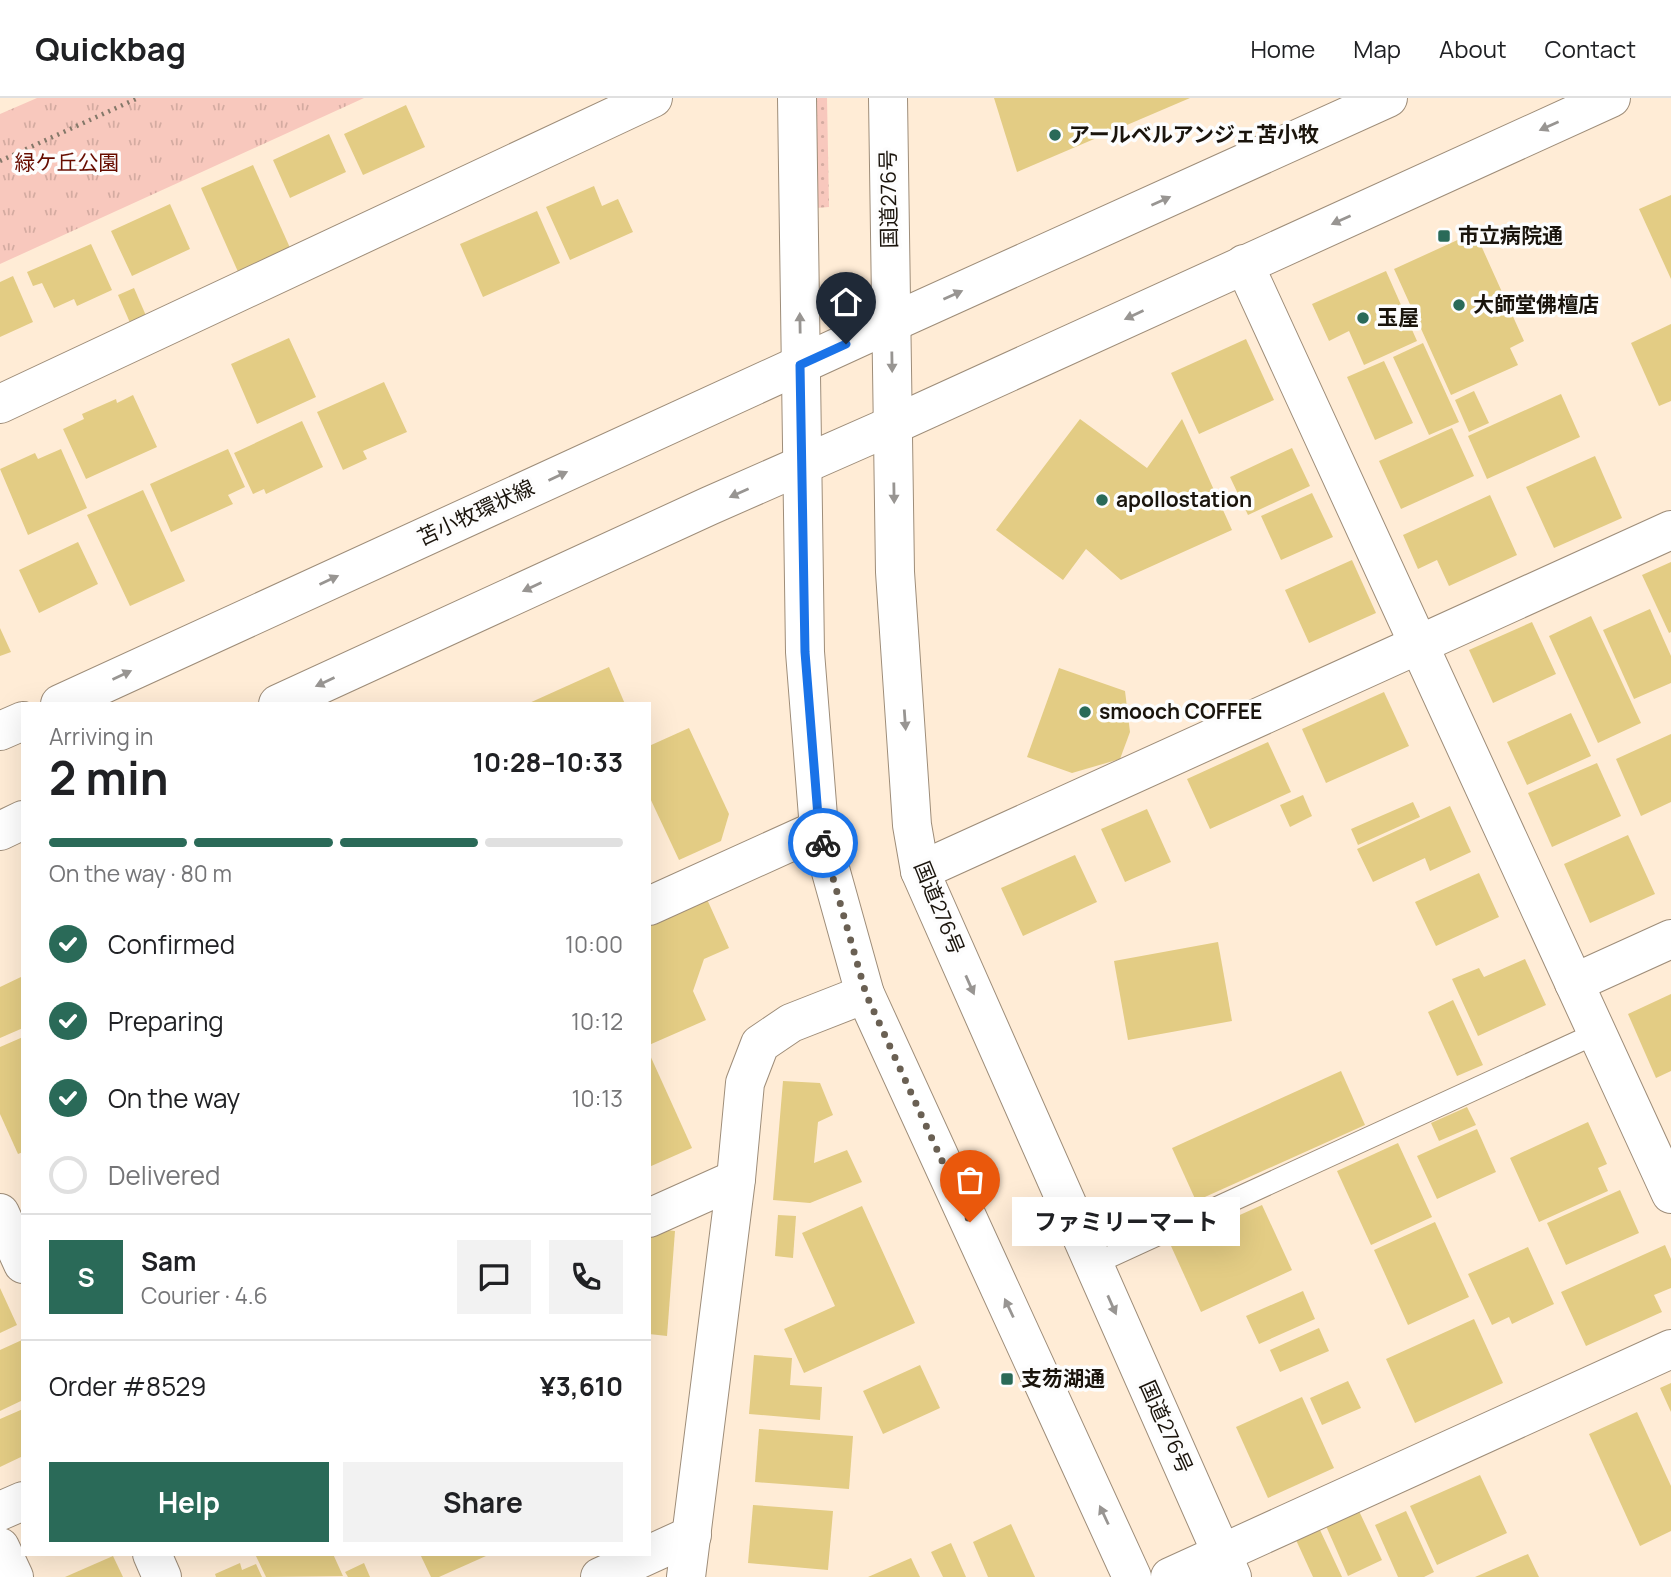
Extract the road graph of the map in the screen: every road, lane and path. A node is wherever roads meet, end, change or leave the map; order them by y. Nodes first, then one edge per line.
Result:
1 (138, 98) edge
2 (653, 98) edge
3 (797, 98) edge
4 (888, 98) edge
5 (1388, 98) edge
6 (1611, 98) edge
7 (0, 160) edge
8 (1244, 264) junction
9 (891, 323) junction
10 (800, 365) junction
11 (0, 404) edge
12 (893, 425) junction
13 (802, 465) junction
14 (1671, 530) edge
15 (1419, 645) junction
16 (64, 702) edge
17 (282, 702) edge
18 (21, 721) edge
19 (0, 731) edge
20 (21, 821) edge
21 (819, 829) junction
22 (0, 831) edge
23 (920, 871) junction
24 (651, 905) edge
25 (1671, 939) edge
26 (1574, 983) junction
27 (866, 994) junction
28 (1597, 1033) junction
29 (736, 1179) junction
30 (21, 1190) edge
31 (1671, 1194) edge
32 (0, 1200) edge
33 (0, 1213) edge
34 (651, 1217) edge
35 (21, 1260) edge
36 (1094, 1264) junction
37 (1671, 1349) edge
38 (21, 1502) edge
39 (0, 1511) edge
40 (692, 1535) junction
41 (0, 1547) edge
42 (651, 1554) edge
43 (153, 1556) edge
44 (646, 1556) edge
45 (1227, 1565) edge
46 (14, 1577) edge
47 (162, 1577) edge
48 (600, 1577) edge
49 (686, 1577) edge
50 (1132, 1577) edge
51 (1170, 1577) edge

1 - 7 path
2 - 11 main road
10 -> 3 main road
4 - 9 main road, 国道276号
9 -> 5 main road, 苫小牧環状線
6 -> 8 main road
8 -> 12 main road
8 - 15 main road
9 - 10 main road, 苫小牧環状線
9 -> 12 main road, 国道276号
10 - 13 main road
16 -> 10 main road, 苫小牧環状線
12 - 13 main road
12 -> 23 main road, 国道276号
13 -> 17 main road
13 - 21 main road
14 - 15 main road
15 - 23 main road
15 - 26 main road
18 - 19 main road
20 - 22 main road
21 - 24 main road
21 - 27 main road
23 -> 36 main road, 国道276号
25 - 26 main road
26 - 28 main road
27 - 29 main road
50 -> 27 main road
28 - 31 main road
28 - 36 lane
29 - 34 main road
29 - 40 main road
30 - 32 main road
33 - 35 main road
36 -> 45 main road, 国道276号
37 - 45 main road
38 - 39 main road
40 - 42 main road
40 - 49 main road
41 - 46 main road
43 - 47 main road
44 - 48 main road
45 - 51 main road

